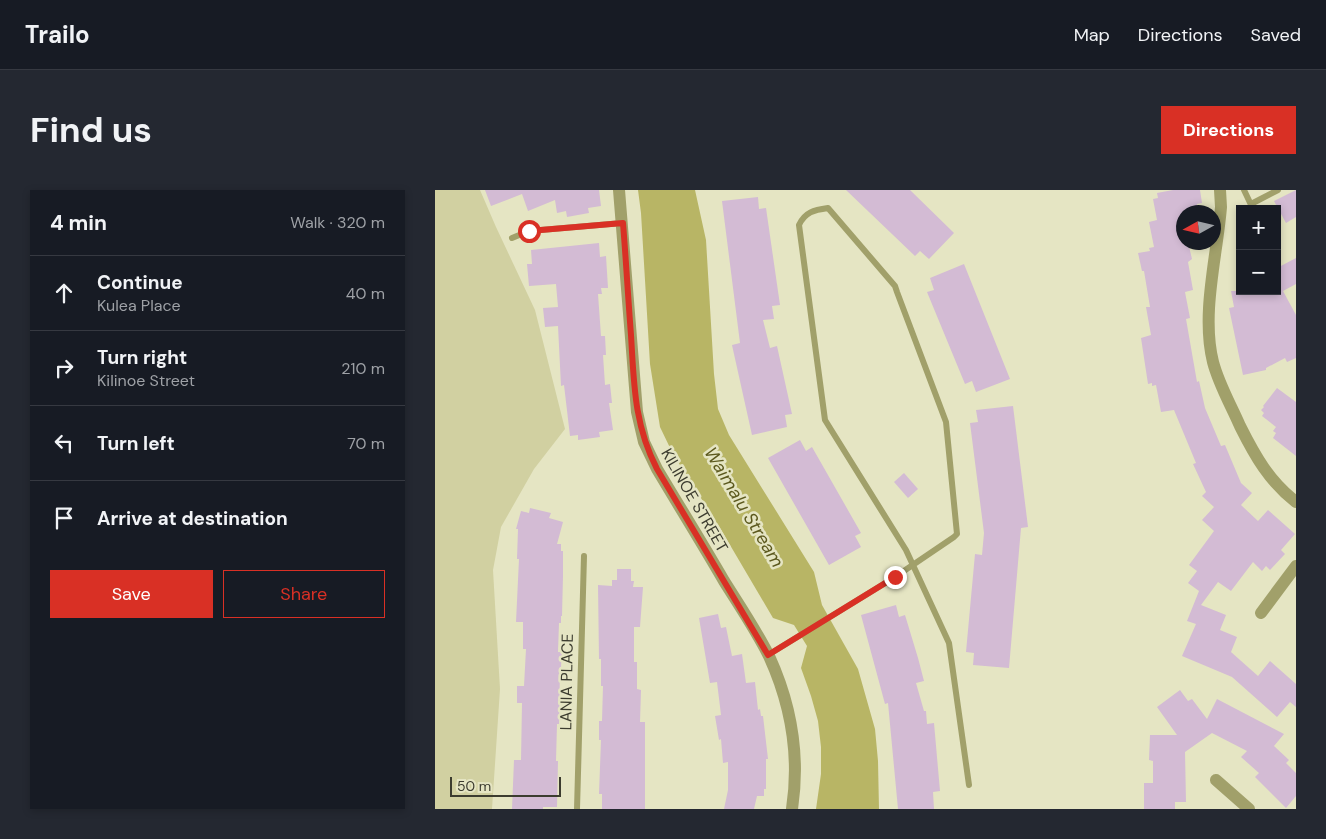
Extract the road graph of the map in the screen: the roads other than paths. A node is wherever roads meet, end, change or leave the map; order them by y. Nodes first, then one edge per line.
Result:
1 (619, 190) edge
2 (1220, 190) edge
3 (1244, 190) edge
4 (1278, 190) edge
5 (1252, 205) edge
6 (1254, 205) edge
7 (623, 223) junction
8 (513, 238) dead end
9 (1296, 502) edge
10 (583, 556) dead end
11 (913, 564) junction
12 (1296, 566) edge
13 (1261, 613) dead end
14 (768, 655) junction
15 (1216, 780) dead end
16 (969, 785) dead end
17 (577, 809) edge
18 (792, 809) edge
19 (1249, 809) edge

1 - 7 street, KILINOE STREET
2 - 9 street
3 - 5 lane
4 - 6 lane
7 - 8 lane
7 - 14 street, KILINOE STREET
10 - 17 lane, LANIA PLACE
11 - 11 lane
11 - 14 lane
11 - 16 lane
12 - 13 street
14 - 18 street, KILINOE STREET
15 - 19 street

